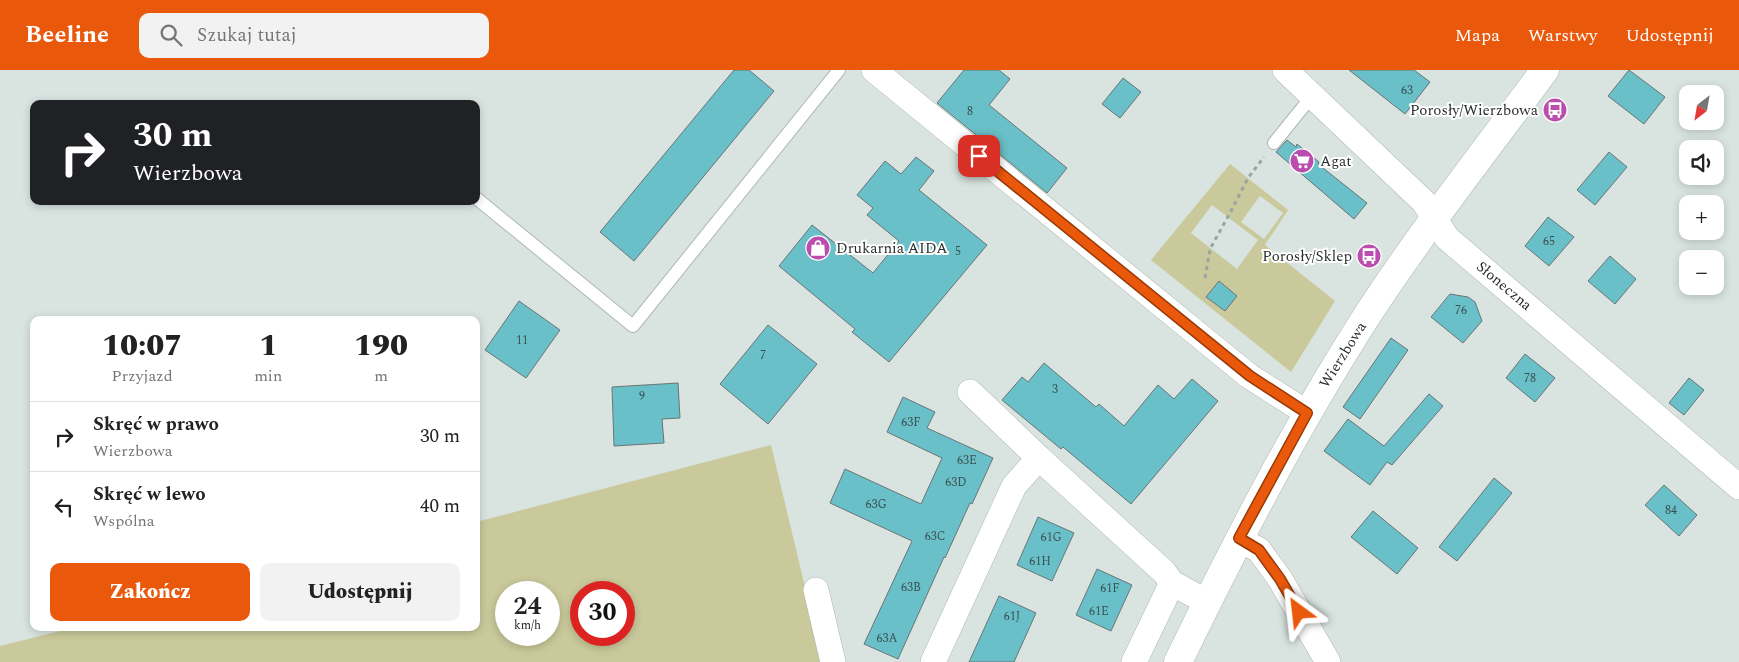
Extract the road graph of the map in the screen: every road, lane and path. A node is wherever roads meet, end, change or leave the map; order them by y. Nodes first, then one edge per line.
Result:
1 (839, 70) edge
2 (874, 70) edge
3 (1285, 70) edge
4 (1545, 70) edge
5 (1312, 96) junction
6 (1274, 143) joint
7 (480, 201) edge
8 (1434, 218) junction
9 (1205, 278) dead end
10 (970, 392) dead end
11 (1307, 413) junction
12 (1039, 458) junction
13 (1739, 487) edge
14 (1239, 538) junction
15 (1172, 583) junction
16 (816, 590) dead end
17 (1207, 602) junction
18 (833, 662) edge
19 (933, 662) edge
20 (1134, 662) edge
21 (1178, 662) edge
22 (1328, 662) edge

1 - 7 lane
2 - 11 street
3 - 5 street, Słoneczna
4 - 8 street, Wierzbowa
5 - 6 lane
5 - 8 street, Słoneczna
6 - 9 path
8 - 11 street, Wierzbowa
8 - 13 street, Słoneczna
10 - 12 street
11 - 14 street, Wierzbowa
12 - 15 street
12 - 19 street
14 - 17 street, Wierzbowa
14 - 22 street
15 - 17 street
15 - 20 street
16 - 18 street
17 - 21 street, Wierzbowa

